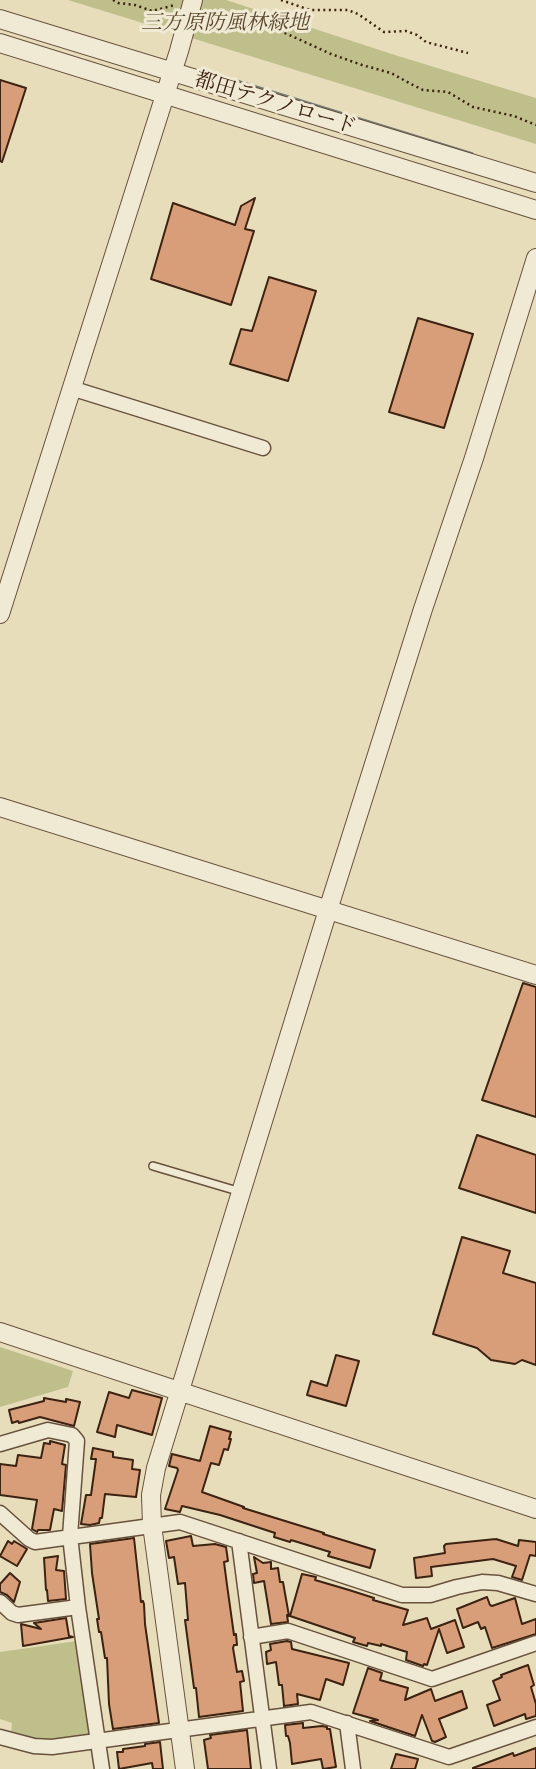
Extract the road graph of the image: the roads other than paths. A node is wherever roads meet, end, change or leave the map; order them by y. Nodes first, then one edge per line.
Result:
1 (192, 3) edge
2 (0, 19) edge
3 (0, 43) edge
4 (172, 71) junction
5 (164, 95) junction
6 (536, 183) edge
7 (536, 210) edge
8 (536, 258) edge
9 (71, 388) junction
10 (263, 448) dead end
11 (0, 614) edge
12 (0, 807) edge
13 (328, 910) junction
14 (536, 975) edge
15 (153, 1166) dead end
16 (242, 1192) junction
17 (0, 1332) edge
18 (181, 1391) junction
19 (0, 1444) edge
20 (536, 1509) edge
21 (0, 1513) edge
22 (152, 1525) junction
23 (70, 1536) junction
24 (239, 1541) junction
25 (536, 1594) edge
26 (0, 1602) edge
27 (78, 1607) junction
28 (251, 1637) junction
29 (536, 1643) edge
30 (262, 1719) junction
31 (347, 1723) junction
32 (536, 1727) edge
33 (180, 1731) junction
34 (0, 1737) edge
35 (98, 1741) junction
36 (102, 1769) edge
37 (185, 1769) edge
38 (269, 1769) edge
39 (352, 1769) edge

1 - 4 street
2 - 4 street, 都田テクノロード
3 - 5 street, 都田テクノロード
4 - 5 street
4 - 6 street, 都田テクノロード
5 - 7 street, 都田テクノロード
5 - 9 street
8 - 13 street
9 - 10 street
9 - 11 street
12 - 13 street
13 - 14 street
13 - 16 street
15 - 16 lane
16 - 18 street
17 - 18 street
18 - 20 street
18 - 22 street
19 - 23 street
21 - 23 street
22 - 23 street
22 - 24 street
22 - 33 street
23 - 27 street
24 - 25 street
24 - 28 street
26 - 27 street
27 - 35 street
28 - 29 street
28 - 30 street
30 - 31 street
30 - 33 street
30 - 38 street
31 - 32 street
31 - 39 street
33 - 35 street
33 - 37 street
34 - 35 street
35 - 36 street

